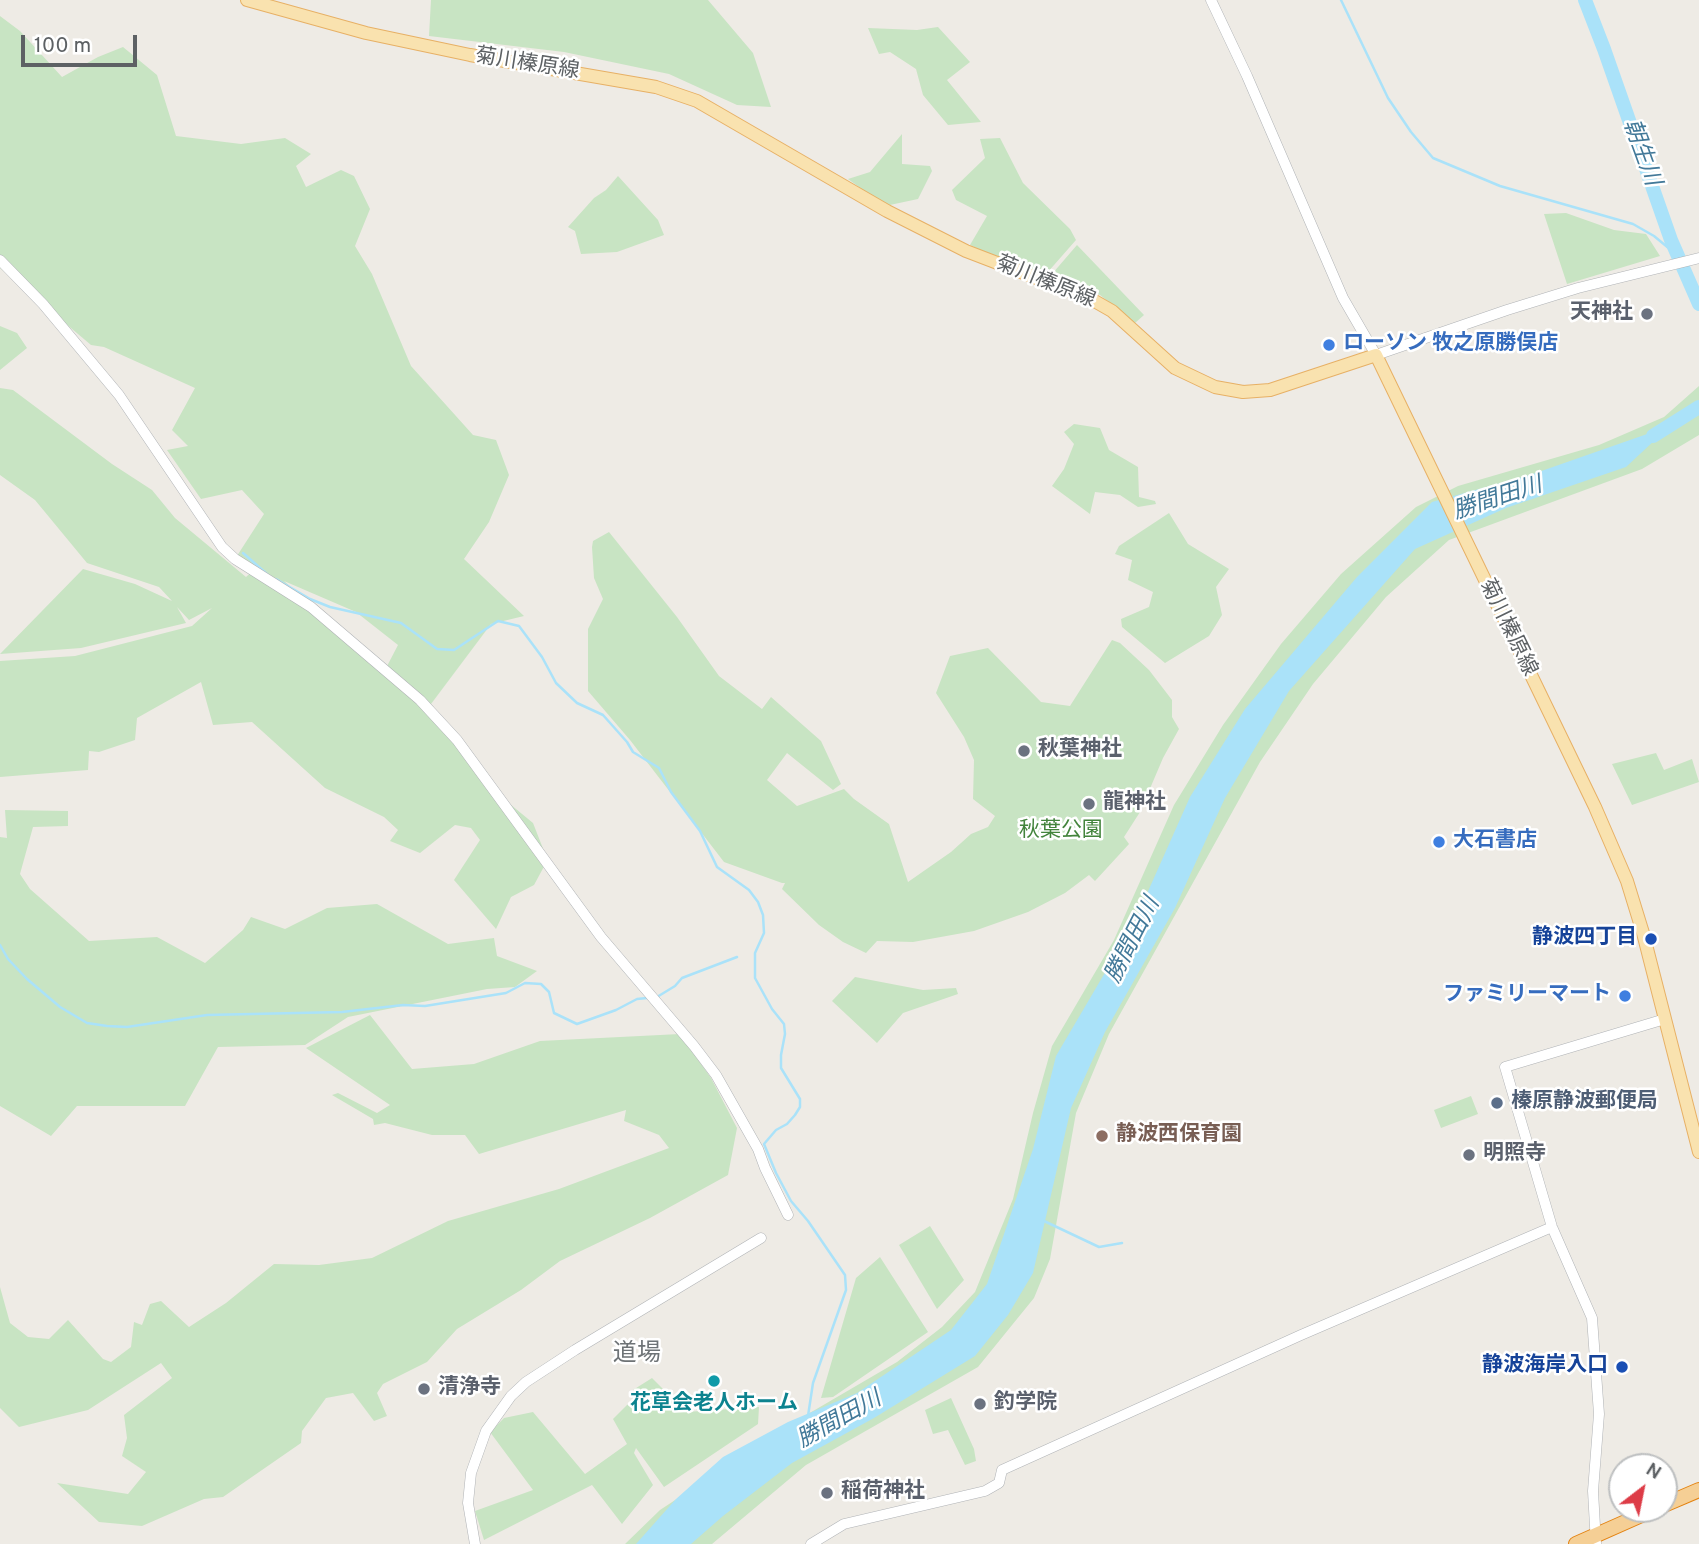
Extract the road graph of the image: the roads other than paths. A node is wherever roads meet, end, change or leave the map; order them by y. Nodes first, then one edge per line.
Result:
1 (247, 0) edge
2 (1211, 0) edge
3 (1695, 259) edge
4 (0, 260) edge
5 (1376, 355) junction
6 (1665, 1019) junction
7 (1699, 1152) edge
8 (788, 1215) dead end
9 (1552, 1227) junction
10 (761, 1238) dead end
11 (1699, 1490) edge
12 (1678, 1499) edge
13 (1628, 1523) edge
14 (1595, 1540) edge
15 (475, 1544) edge
16 (810, 1544) edge
17 (1576, 1544) edge

1 - 5 main road, 菊川榛原線
2 - 5 street
3 - 5 street
4 - 8 street
5 - 6 main road, 菊川榛原線
6 - 7 main road, 菊川榛原線
6 - 9 street
9 - 14 street
9 - 16 street
10 - 15 street
11 - 12 highway
13 - 14 highway
14 - 17 highway

